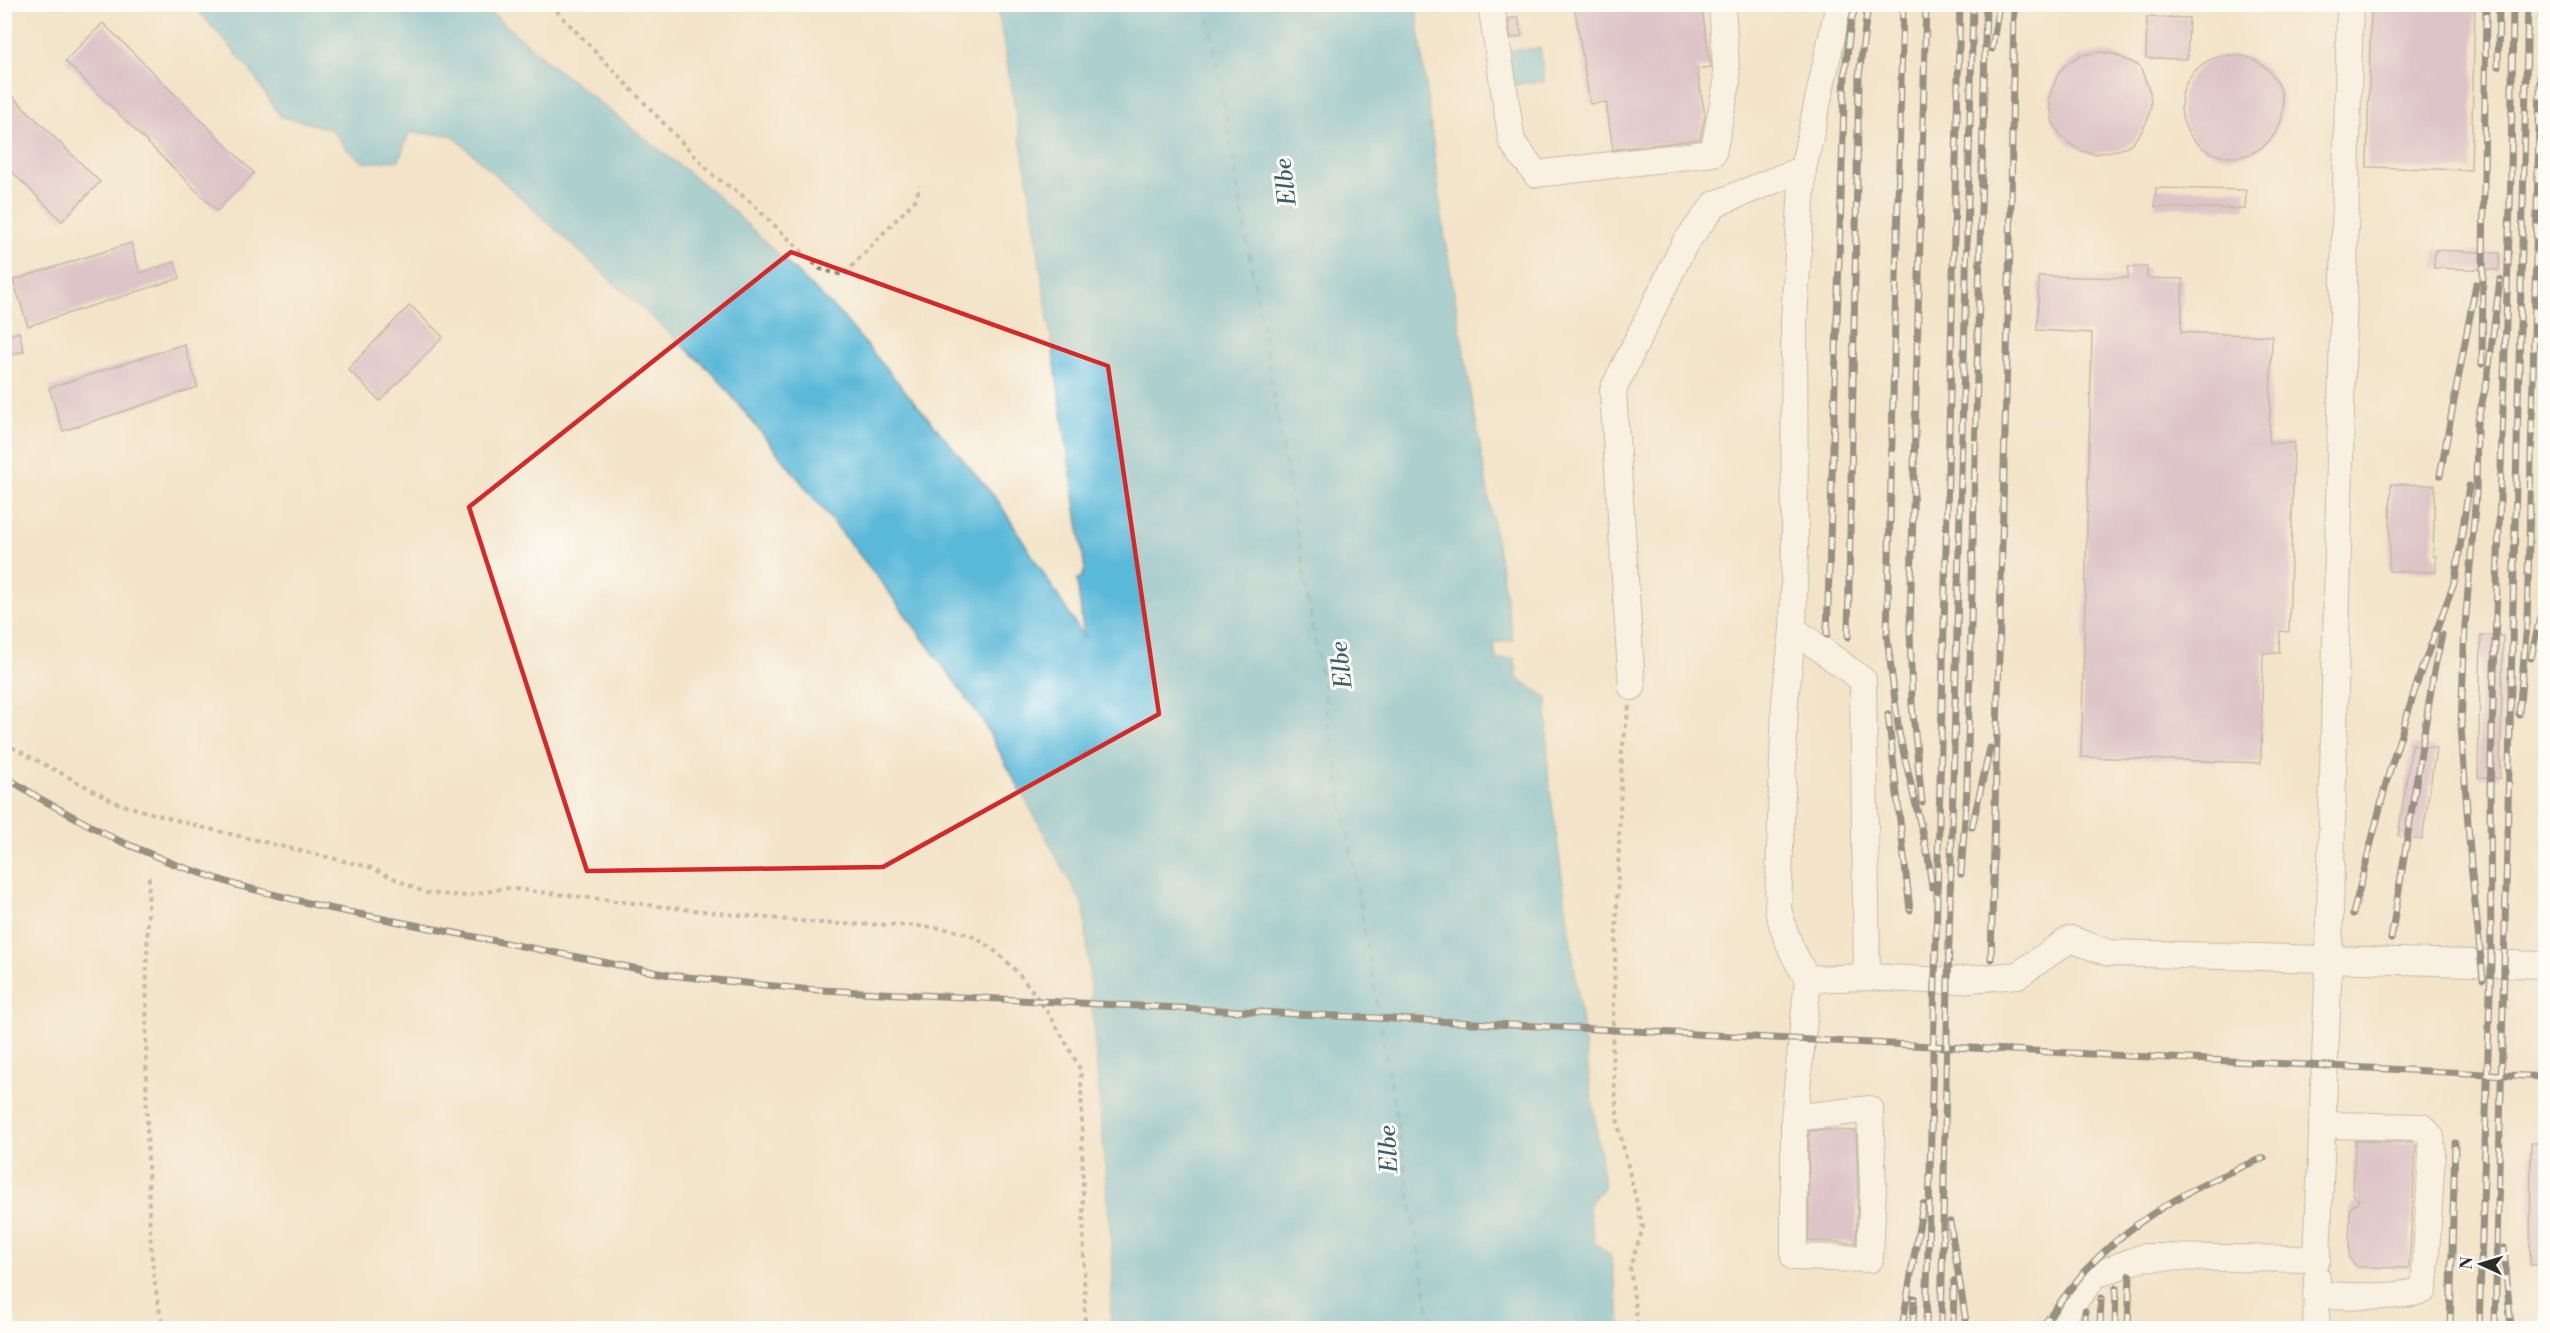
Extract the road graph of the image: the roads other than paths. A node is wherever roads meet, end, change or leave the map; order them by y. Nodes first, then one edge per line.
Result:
1 (1491, 4) edge
2 (1722, 4) edge
3 (1839, 4) edge
4 (2350, 4) edge
5 (1803, 169) junction
6 (1793, 629) junction
7 (1632, 687) road end
8 (2329, 959) junction
9 (2546, 965) edge
10 (1867, 977) junction
11 (1808, 979) junction
12 (1794, 1118) junction
13 (2322, 1125) junction
14 (2317, 1259) junction
15 (2316, 1295) junction
16 (2061, 1329) edge
17 (2316, 1329) edge

1 - 2 lane
3 - 5 lane
4 - 8 lane
5 - 6 lane
5 - 7 lane
6 - 10 lane
6 - 11 lane
8 - 9 lane
8 - 10 lane
8 - 13 lane
10 - 11 lane
11 - 12 lane
12 - 12 lane
13 - 14 lane
13 - 15 lane
14 - 15 lane
14 - 16 lane
15 - 17 lane

